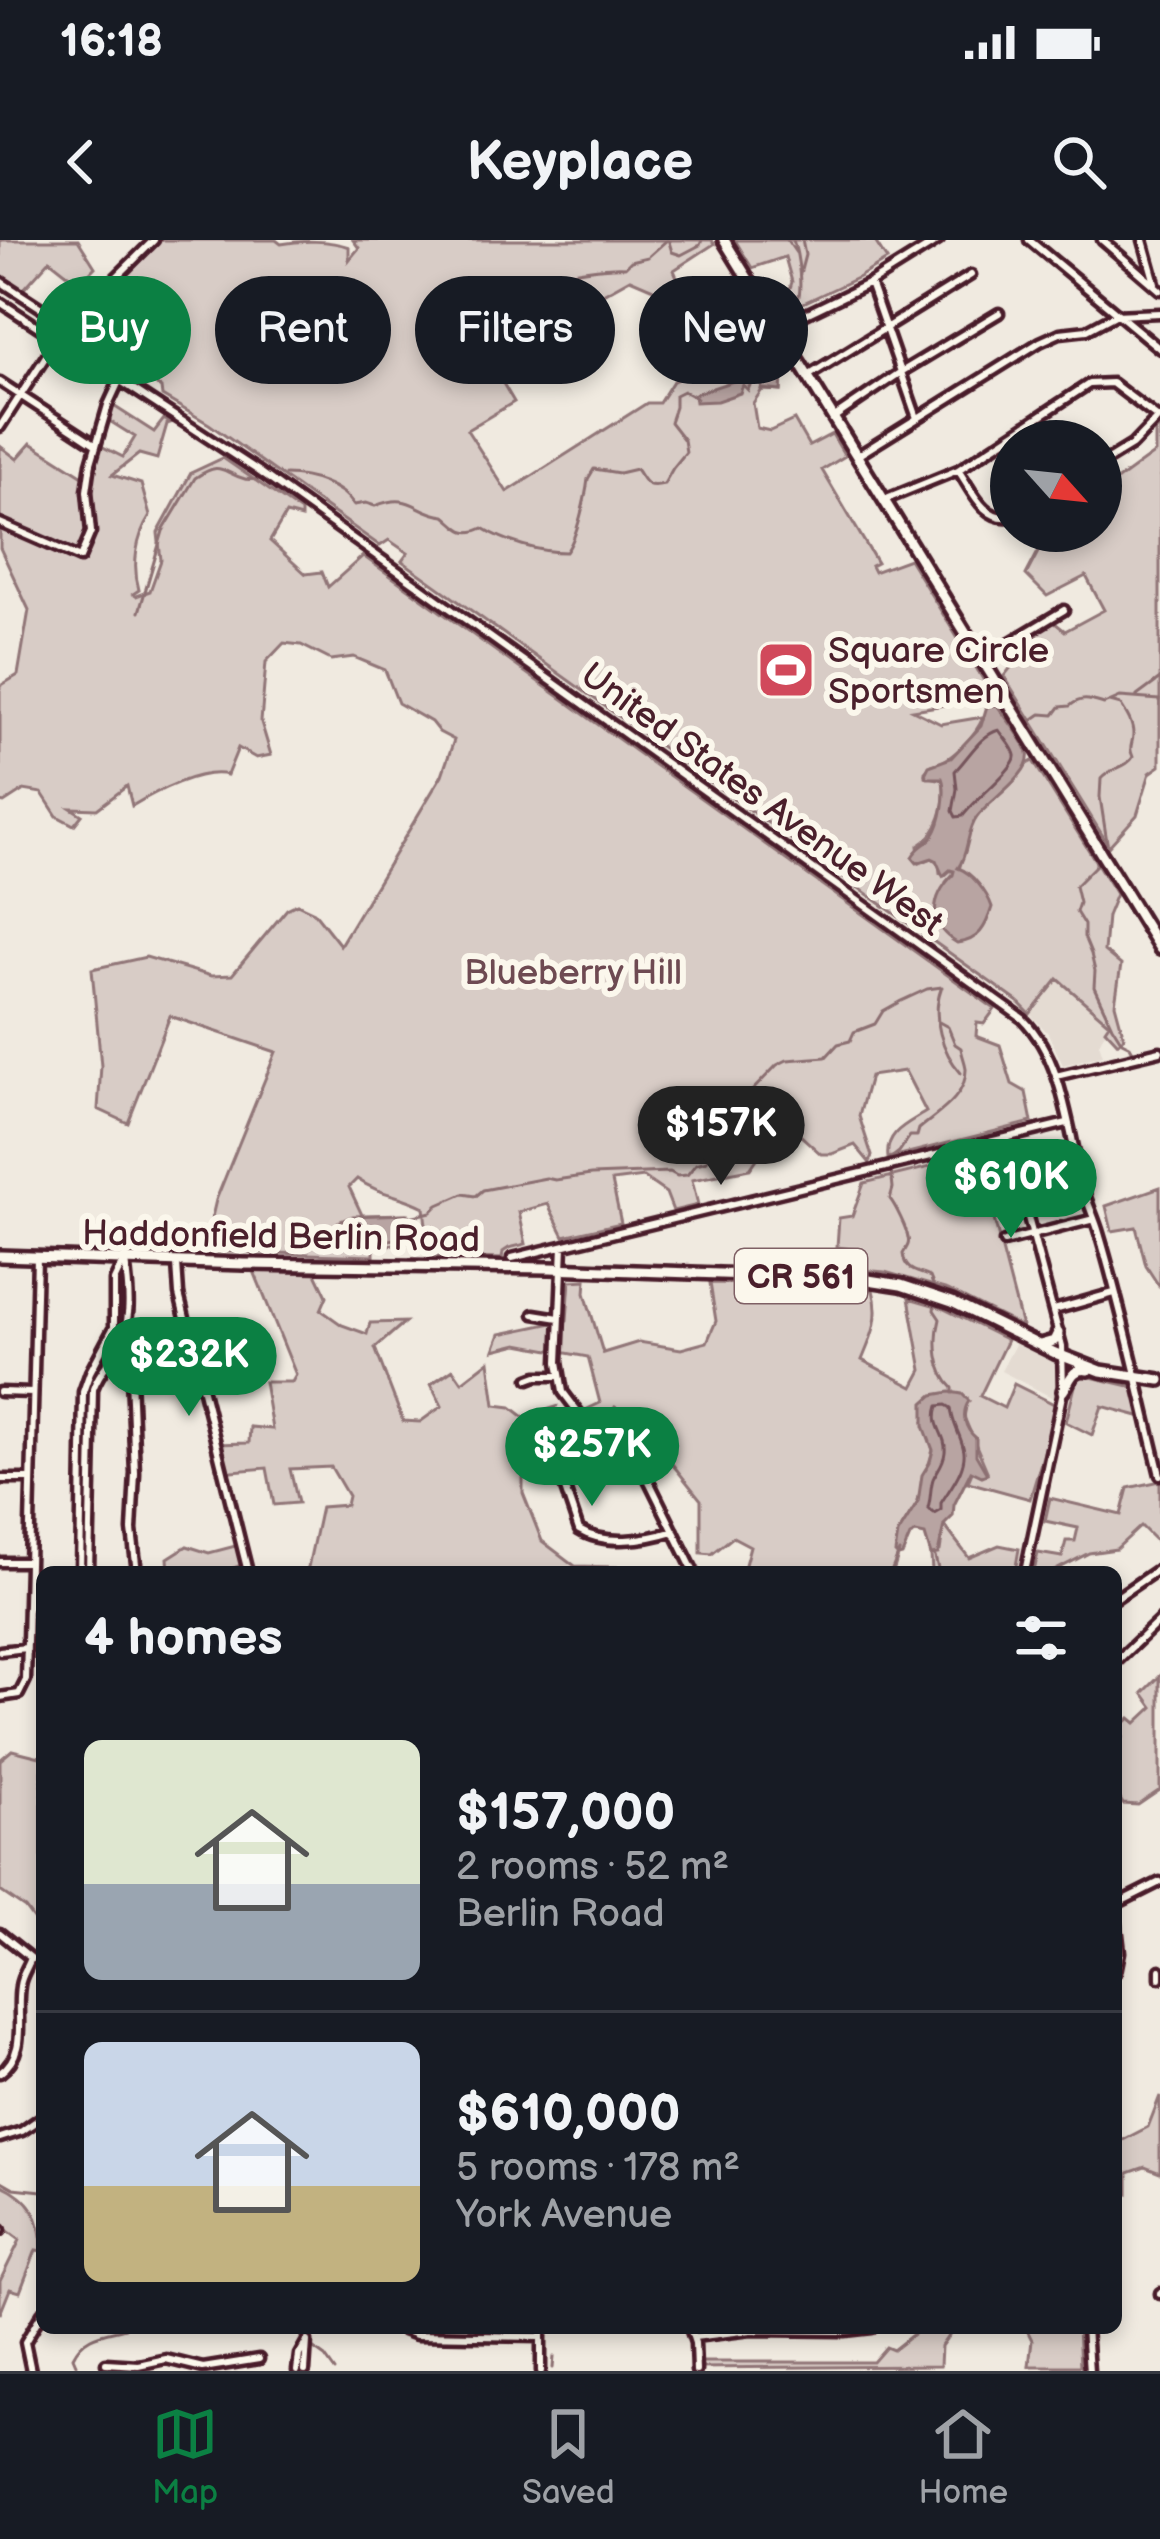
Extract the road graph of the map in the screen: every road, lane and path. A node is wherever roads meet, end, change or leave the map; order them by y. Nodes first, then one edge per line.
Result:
1 (154, 240) edge
2 (724, 240) edge
3 (939, 240) edge
4 (1029, 240) edge
5 (1102, 240) edge
6 (1143, 240) edge
7 (971, 275) dead end
8 (118, 276) edge
9 (747, 276) edge
10 (0, 281) edge
11 (870, 283) junction
12 (1158, 288) edge
13 (0, 302) edge
14 (36, 305) edge
15 (808, 313) edge
16 (999, 313) dead end
17 (1160, 313) edge
18 (1119, 315) junction
19 (36, 325) edge
20 (884, 328) junction
21 (1160, 349) edge
22 (36, 372) edge
23 (901, 373) junction
24 (808, 376) joint
25 (0, 382) edge
26 (118, 384) edge
27 (126, 384) edge
28 (21, 395) junction
29 (1159, 417) edge
30 (833, 418) junction
31 (917, 418) junction
32 (0, 427) edge
33 (95, 444) junction
34 (1122, 451) edge
35 (857, 456) junction
36 (958, 470) junction
37 (884, 500) junction
38 (990, 515) edge
39 (0, 524) edge
40 (1064, 610) dead end
41 (982, 659) junction
42 (1160, 949) edge
43 (1160, 1051) edge
44 (1056, 1076) junction
45 (1067, 1124) junction
46 (1007, 1138) junction
47 (1094, 1219) junction
48 (1031, 1235) junction
49 (1004, 1242) dead end
50 (563, 1246) junction
51 (0, 1256) edge
52 (37, 1257) junction
53 (512, 1258) dead end
54 (124, 1259) junction
55 (177, 1260) junction
56 (560, 1268) junction
57 (1114, 1293) junction
58 (1053, 1311) junction
59 (534, 1314) dead end
60 (559, 1318) junction
61 (1058, 1333) junction
62 (1040, 1345) junction
63 (106, 1346) junction
64 (115, 1353) junction
65 (1062, 1356) junction
66 (1132, 1360) junction
67 (1101, 1371) junction
68 (1121, 1375) junction
69 (560, 1376) junction
70 (1136, 1377) junction
71 (529, 1379) dead end
72 (1160, 1380) edge
73 (1063, 1391) junction
74 (0, 1392) edge
75 (33, 1393) junction
76 (597, 1427) junction
77 (1157, 1450) edge
78 (1160, 1475) edge
79 (0, 1478) edge
80 (31, 1479) junction
81 (674, 1531) junction
82 (0, 1562) edge
83 (28, 1562) junction
84 (84, 1566) edge
85 (84, 1566) edge
86 (136, 1566) edge
87 (246, 1566) edge
88 (691, 1566) edge
89 (1026, 1566) edge
90 (1160, 1568) edge
91 (1122, 1594) edge
92 (1160, 1620) edge
93 (26, 1648) junction
94 (0, 1651) edge
95 (1122, 1656) edge
96 (0, 1697) edge
97 (1160, 1882) edge
98 (1122, 1901) edge
99 (0, 1933) edge
100 (0, 2073) edge
101 (36, 2123) edge
102 (0, 2138) edge
103 (36, 2323) edge
104 (541, 2334) edge
105 (692, 2334) edge
106 (1086, 2334) edge
107 (309, 2338) dead end
108 (259, 2359) dead end
109 (106, 2363) dead end
110 (179, 2367) edge
111 (31, 2371) edge
112 (301, 2371) edge
113 (542, 2371) edge
114 (696, 2371) edge
115 (1089, 2371) edge

1 - 8 street
2 - 9 main road
3 - 11 street
4 - 18 street
5 - 12 street
6 - 12 street
7 - 20 street
10 - 14 street
11 - 15 street
11 - 20 street
13 - 19 street, United States Avenue West
16 - 23 street
17 - 18 street
18 - 21 street
18 - 31 street
20 - 23 street
20 - 24 street
22 - 28 street
23 - 30 street
23 - 31 street
24 - 30 main road
25 - 28 street
26 - 33 street
27 - 44 street, United States Avenue West
28 - 32 street
28 - 33 street
29 - 34 street
29 - 36 street
30 - 35 main road
31 - 35 street
33 - 39 street
35 - 37 main road
36 - 37 street
36 - 38 street
37 - 41 main road
40 - 41 street
41 - 42 main road
43 - 44 street
44 - 45 street, United States Avenue West
45 - 46 street
45 - 47 street, United States Avenue West
46 - 48 street
46 - 50 street
47 - 48 street
47 - 57 street, United States Avenue West
48 - 49 street
48 - 58 street
50 - 53 street
50 - 56 street
51 - 52 main road, Haddonfield Berlin Road / CR 561
52 - 54 main road, Haddonfield Berlin Road / CR 561
52 - 75 street
54 - 55 main road, Haddonfield Berlin Road / CR 561
54 - 63 street
54 - 64 street
55 - 56 main road, Haddonfield Berlin Road / CR 561
55 - 87 street
56 - 60 street
56 - 62 main road, CR 561
57 - 58 street
57 - 66 street, United States Avenue West
58 - 61 street
59 - 60 street
60 - 69 street
61 - 62 main road
61 - 65 street
62 - 65 main road, CR 561
63 - 64 street
63 - 84 street
64 - 85 street
64 - 86 street
65 - 67 main road, CR 561
65 - 73 street
66 - 68 street
66 - 70 street, United States Avenue West
67 - 68 main road, CR 561
67 - 73 main road
68 - 70 main road, CR 561
69 - 71 street
69 - 76 street
70 - 72 main road, CR 561
70 - 77 street, United States Avenue West
73 - 89 street
74 - 75 street
75 - 80 street
76 - 81 street
76 - 81 street
77 - 78 street, United States Avenue West
79 - 80 street
80 - 83 street
81 - 88 street
82 - 83 street
83 - 93 street
90 - 91 street
92 - 95 street
93 - 94 street
93 - 96 street
97 - 98 street
99 - 100 street
101 - 102 street
103 - 111 street
104 - 113 street
105 - 114 street
106 - 115 street
107 - 112 street
108 - 110 street
109 - 110 street

